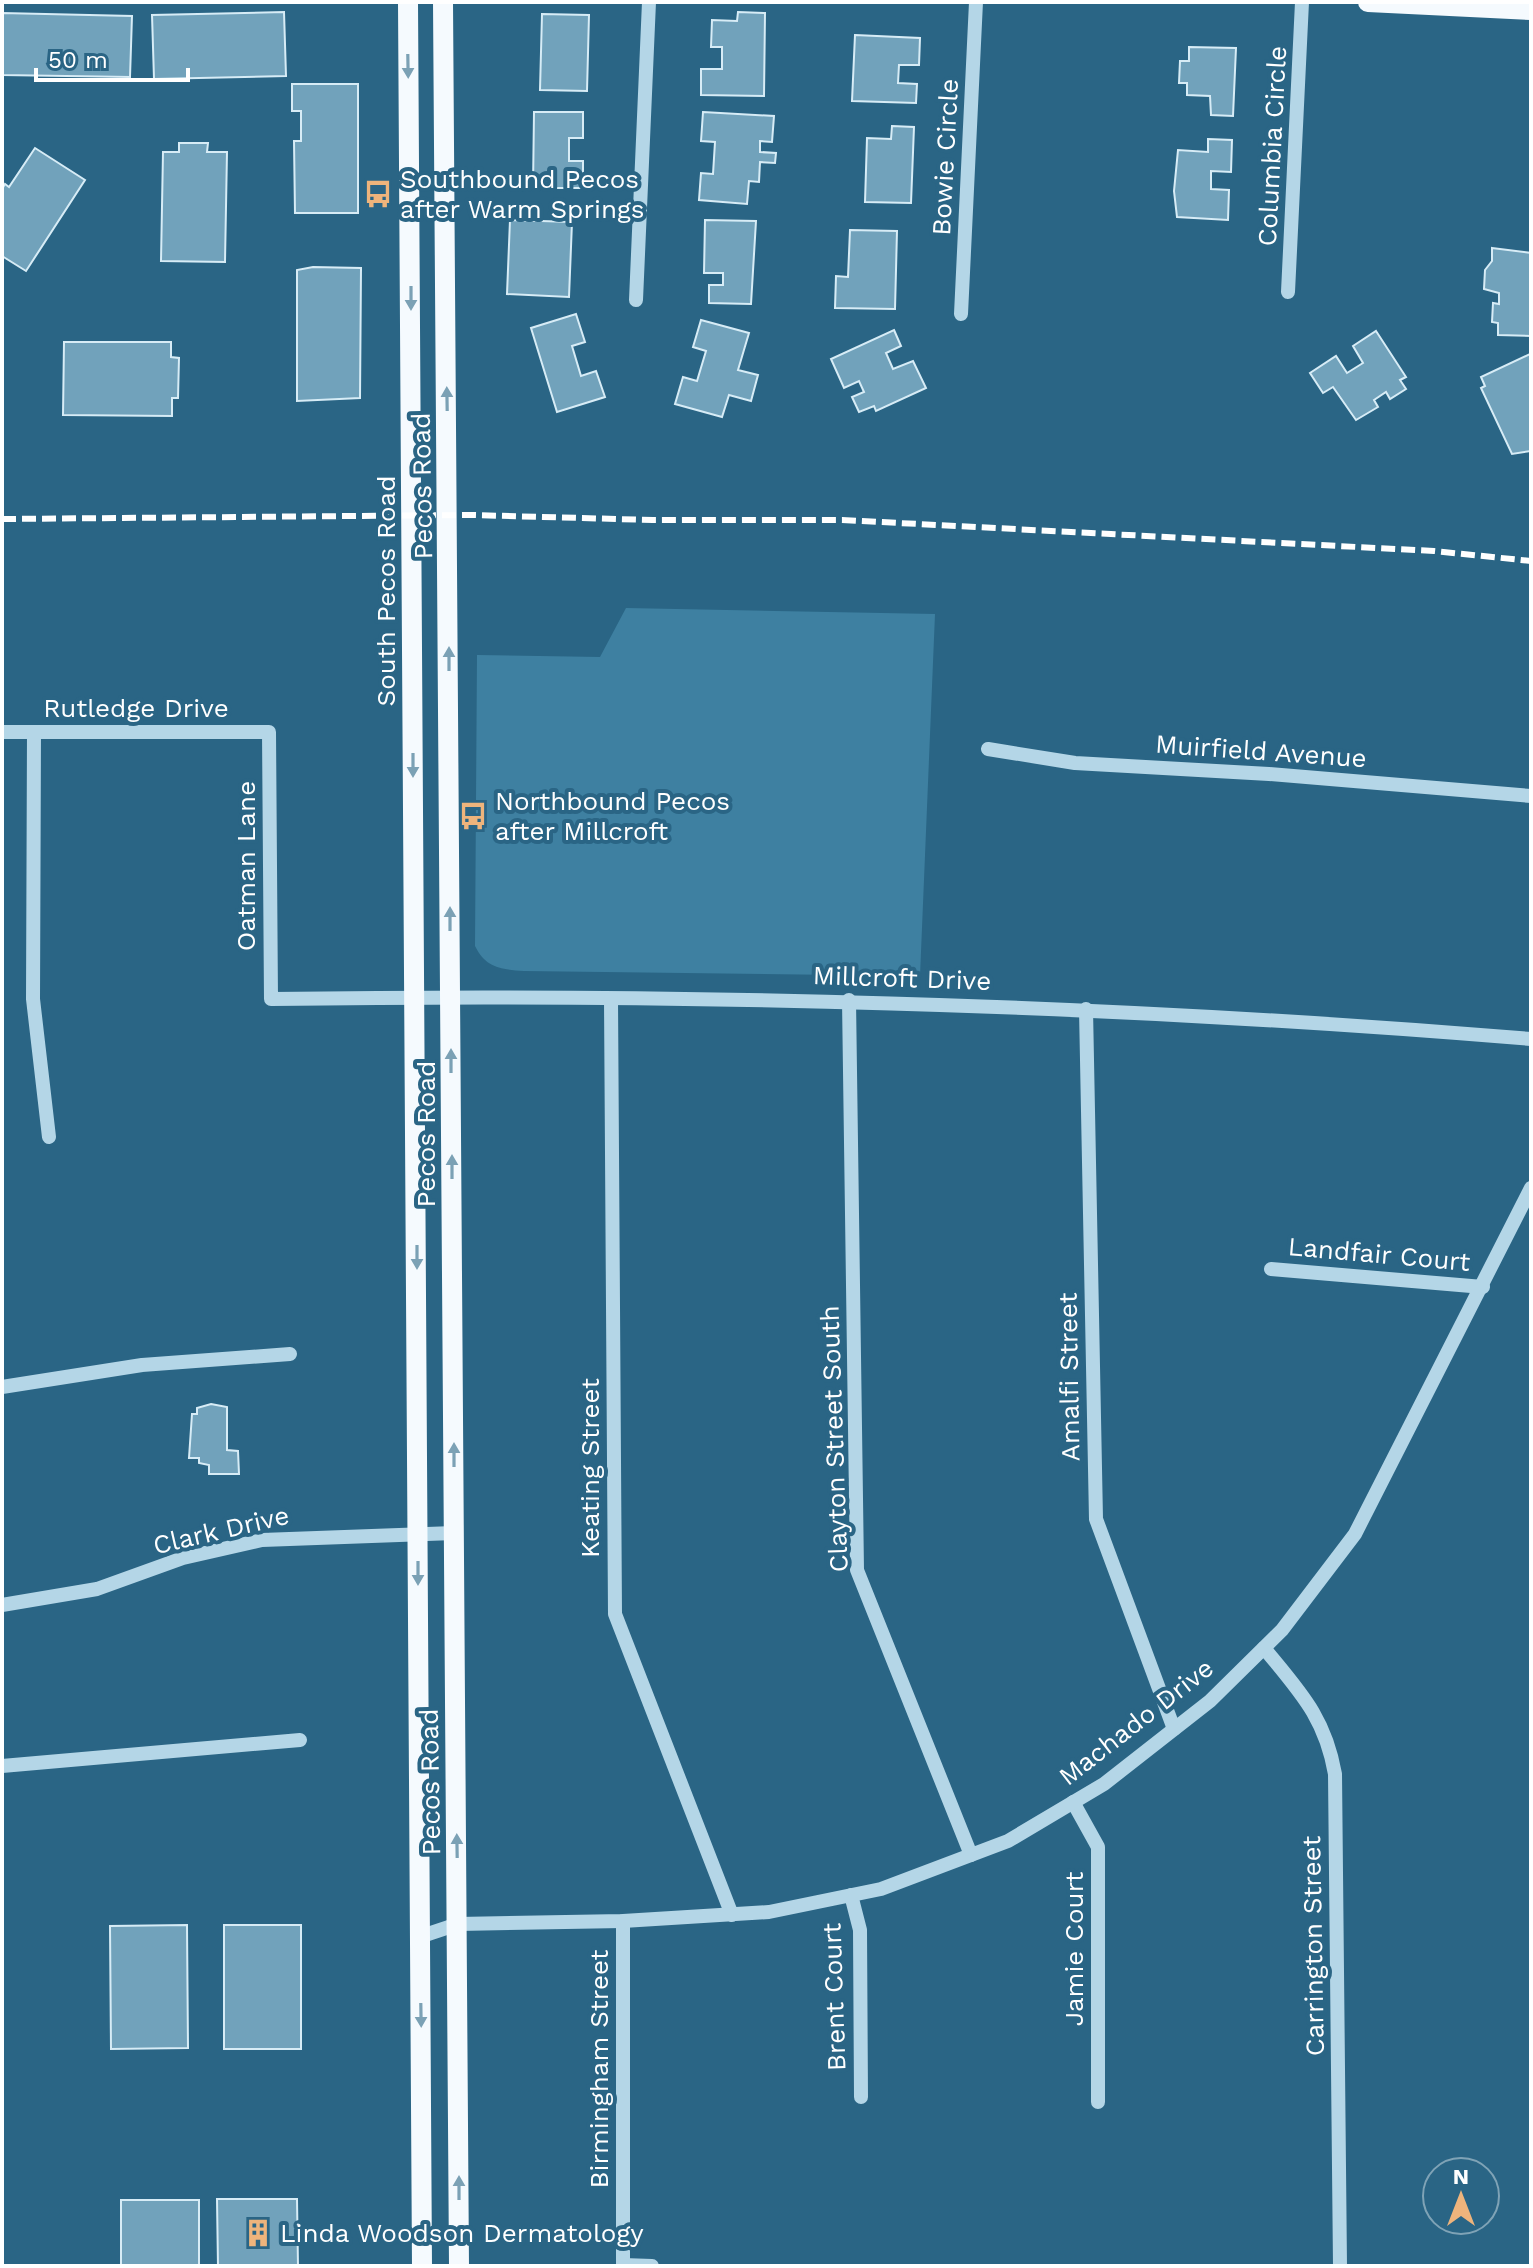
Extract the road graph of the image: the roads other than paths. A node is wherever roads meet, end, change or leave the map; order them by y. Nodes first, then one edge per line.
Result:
1 (408, 2) edge
2 (443, 2) edge
3 (649, 2) edge
4 (976, 2) edge
5 (1302, 2) edge
6 (1368, 2) edge
7 (1531, 10) edge
8 (1288, 292) dead end
9 (636, 300) dead end
10 (961, 314) dead end
11 (2, 732) edge
12 (34, 732) junction
13 (269, 732) joint
14 (988, 749) dead end
15 (1531, 796) edge
16 (415, 996) junction
17 (451, 997) junction
18 (271, 999) joint
19 (611, 999) junction
20 (849, 1000) junction
21 (1086, 1009) junction
22 (1531, 1039) edge
23 (49, 1137) dead end
24 (416, 1179) joint
25 (1531, 1188) edge
26 (1271, 1269) dead end
27 (1483, 1287) junction
28 (290, 1354) dead end
29 (2, 1387) edge
30 (418, 1533) junction
31 (454, 1533) junction
32 (2, 1605) edge
33 (1264, 1648) junction
34 (1174, 1729) junction
35 (300, 1740) dead end
36 (2, 1766) edge
37 (1073, 1802) junction
38 (971, 1855) junction
39 (851, 1895) junction
40 (732, 1915) junction
41 (623, 1921) junction
42 (458, 1924) junction
43 (419, 1937) junction
44 (861, 2097) dead end
45 (1098, 2102) dead end
46 (623, 2265) edge
47 (422, 2266) edge
48 (459, 2266) edge
49 (652, 2266) edge
50 (1340, 2266) edge

1 -> 16 main road, South Pecos Road
17 -> 2 main road, Pecos Road
3 - 9 street
4 - 10 street, Bowie Circle
5 - 8 street, Columbia Circle
6 - 7 main road
11 - 12 street, Rutledge Drive
12 - 13 street, Rutledge Drive
12 - 23 street
13 - 18 street, Oatman Lane
14 - 15 street, Muirfield Avenue
16 - 17 street, Millcroft Drive
16 - 18 street, Millcroft Drive
16 - 24 main road, South Pecos Road
17 - 19 street, Millcroft Drive
31 -> 17 main road, Pecos Road
19 - 20 street, Millcroft Drive
19 - 40 street, Keating Street
20 - 21 street, Millcroft Drive
20 - 38 street, Clayton Street South
21 - 22 street, Millcroft Drive
21 - 34 street, Amalfi Street
24 -> 30 main road, Pecos Road
25 - 27 street, Machado Drive
26 - 27 street, Landfair Court
27 - 33 street, Machado Drive
28 - 29 street
30 - 31 street, Clark Drive
30 - 32 street, Clark Drive
30 -> 43 main road, Pecos Road
42 -> 31 main road, Pecos Road
33 - 34 street, Machado Drive
33 - 50 street, Carrington Street
34 - 37 street, Machado Drive
35 - 36 street
37 - 38 street, Machado Drive
37 - 45 street, Jamie Court
38 - 39 street, Machado Drive
39 - 40 street, Machado Drive
39 - 44 street, Brent Court
40 - 41 street, Machado Drive
41 - 42 street, Machado Drive
41 - 46 street, Birmingham Street
42 - 43 street, Machado Drive
48 -> 42 main road, Pecos Road
43 -> 47 main road, Pecos Road
46 - 49 street

